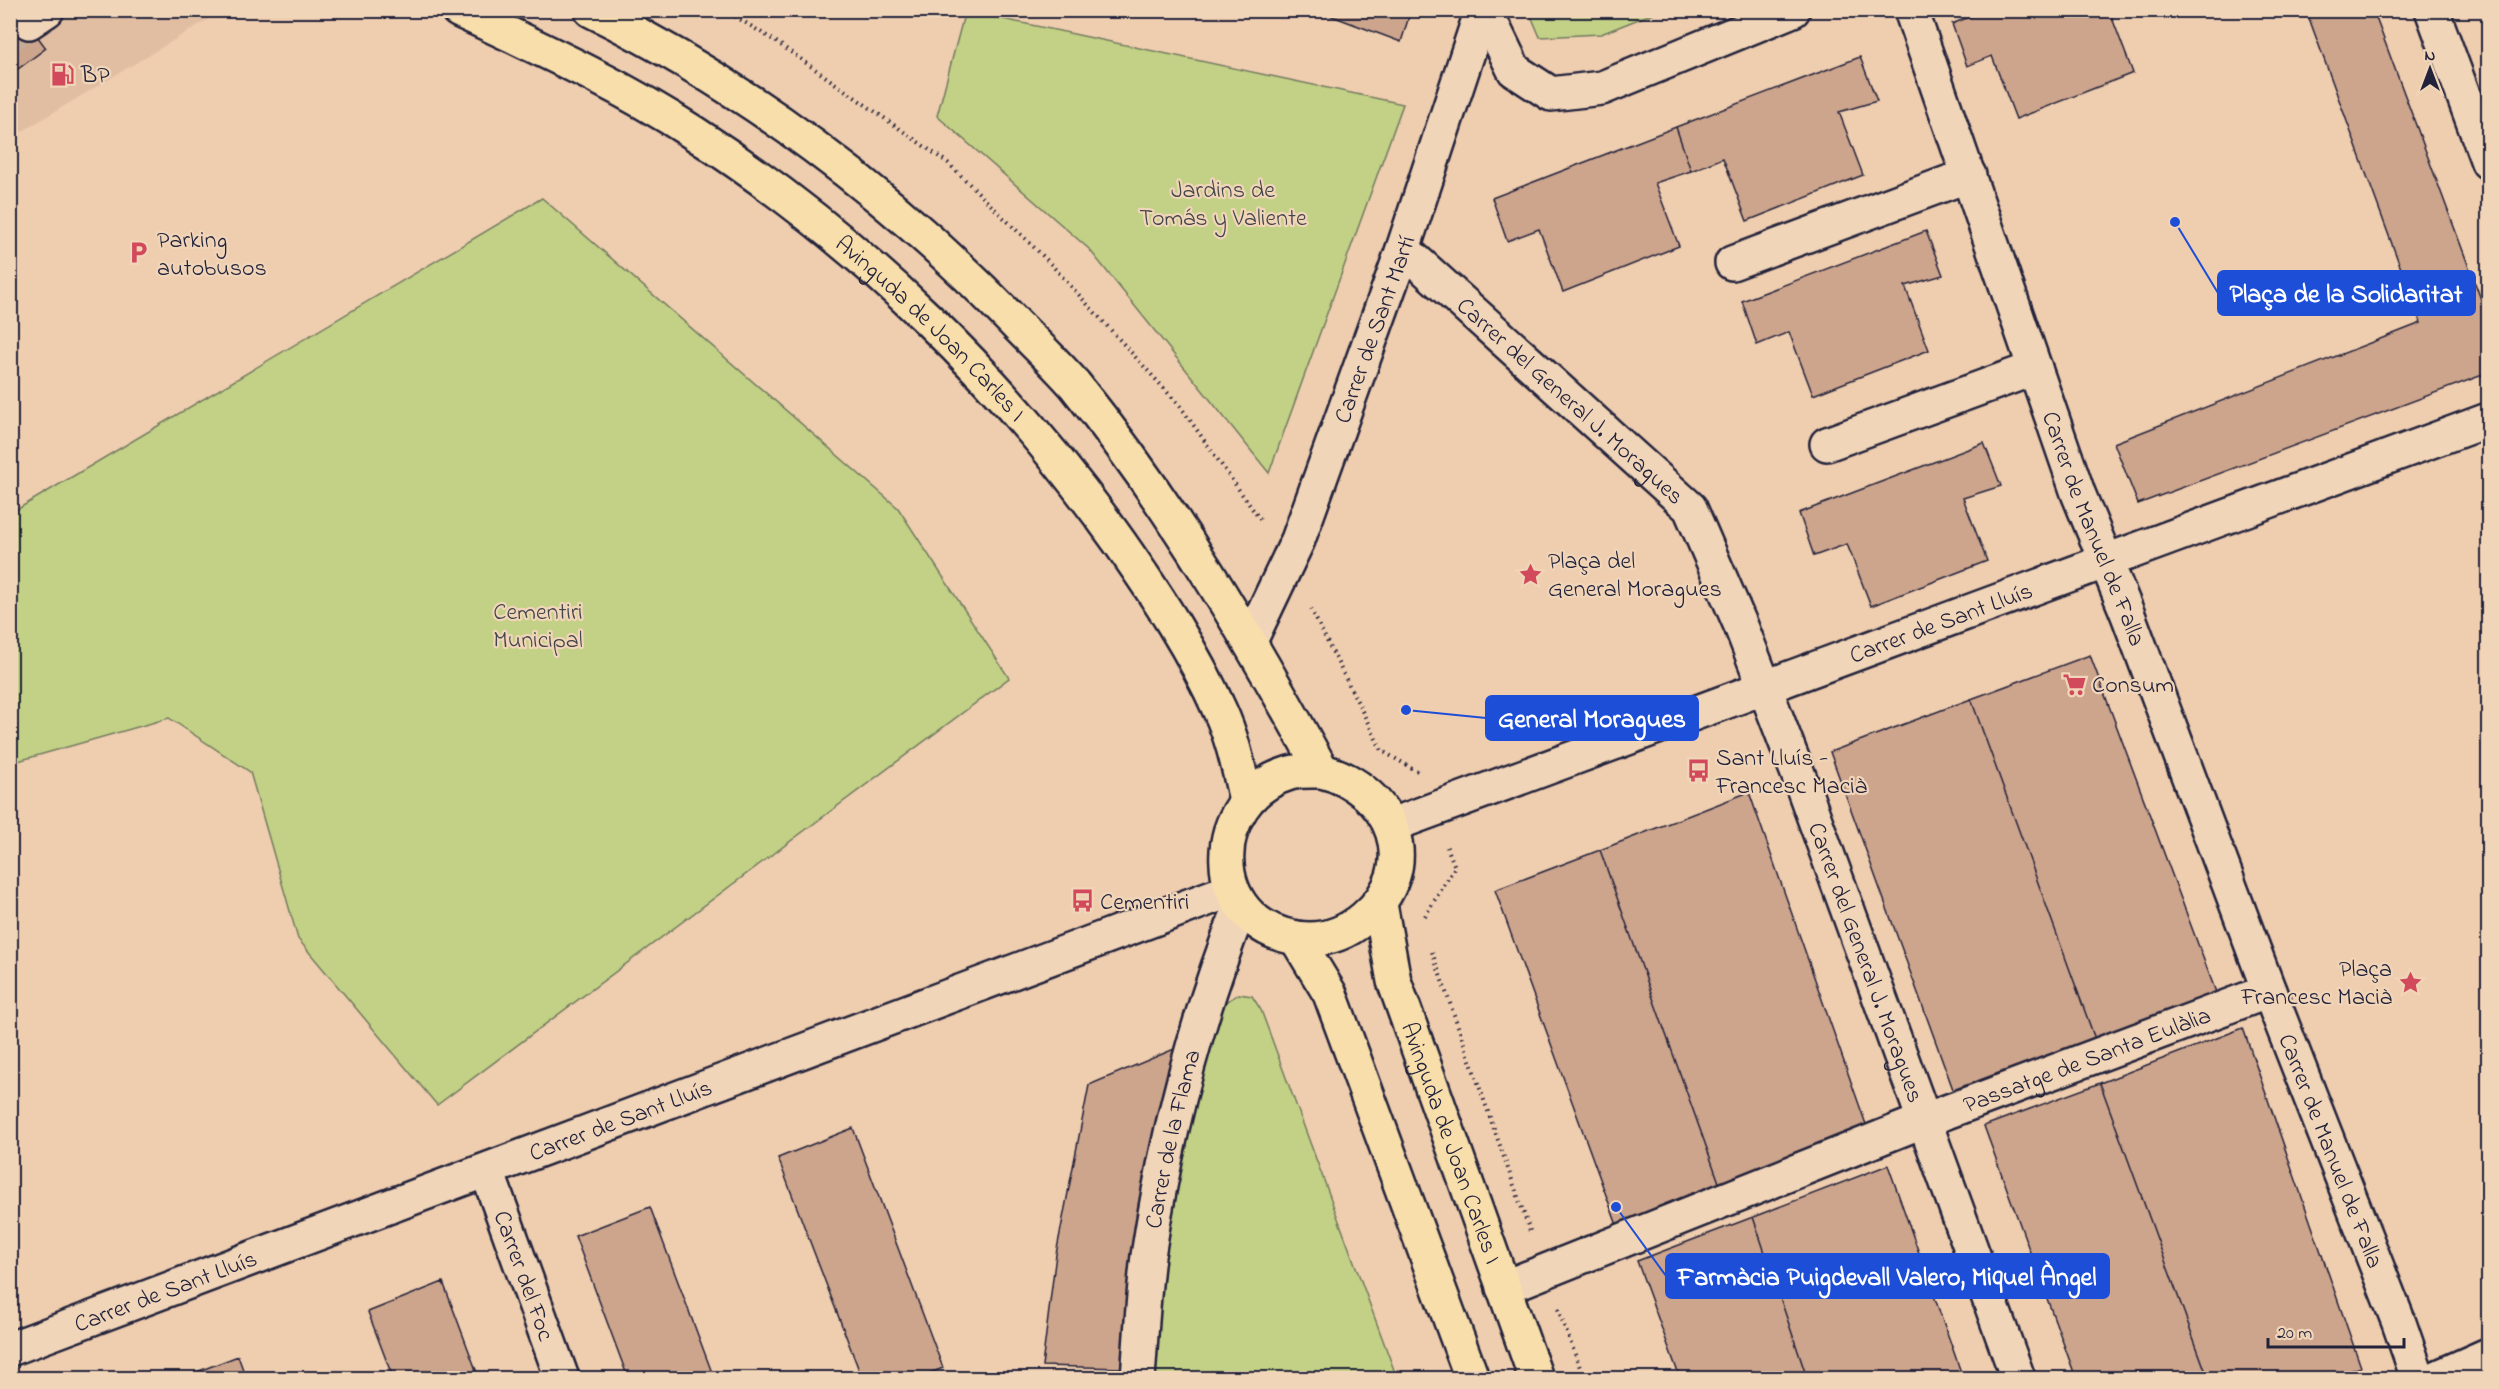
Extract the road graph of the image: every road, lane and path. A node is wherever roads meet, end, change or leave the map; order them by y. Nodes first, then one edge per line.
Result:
1 (458, 10) edge
2 (591, 10) edge
3 (1483, 10) edge
4 (1793, 10) edge
5 (1911, 10) edge
6 (2432, 10) edge
7 (2488, 162) edge
8 (1969, 174) junction
9 (1403, 249) junction
10 (1732, 263) dead end
11 (2035, 368) junction
12 (2488, 420) edge
13 (1827, 444) dead end
14 (2106, 561) junction
15 (1250, 641) junction
16 (1765, 688) junction
17 (1322, 771) junction
18 (1246, 800) junction
19 (1392, 825) junction
20 (1235, 899) junction
21 (1380, 904) junction
22 (1296, 938) junction
23 (2269, 992) junction
24 (1925, 1120) junction
25 (487, 1171) junction
26 (1503, 1288) junction
27 (10, 1349) edge
28 (2488, 1355) edge
29 (562, 1378) edge
30 (1138, 1378) edge
31 (1472, 1378) edge
32 (1536, 1378) edge
33 (2018, 1378) edge
34 (2418, 1378) edge
35 (2436, 1378) edge

1 - 18 main road, Avinguda de Joan Carles I
2 - 15 main road
3 - 4 street
3 - 9 street, Carrer de Sant Martí
5 - 8 street, Carrer de Manuel de Falla
6 - 7 street
8 - 10 street
8 - 11 street, Carrer de Manuel de Falla
9 - 15 street, Carrer de Sant Martí
9 - 16 street, Carrer del General J. Moragues
11 - 13 street
11 - 14 street, Carrer de Manuel de Falla
12 - 14 street, Carrer de Sant Lluís
14 - 16 street, Carrer de Sant Lluís
14 - 23 street, Carrer de Manuel de Falla
15 - 17 main road
16 - 19 street, Carrer de Sant Lluís
16 - 24 street, Carrer del General J. Moragues
17 - 18 main road
17 - 19 main road
18 - 20 main road
19 - 21 main road
20 - 22 main road
20 - 25 street, Carrer de Sant Lluís
20 - 30 street, Carrer de la Flama
21 - 22 main road
21 - 26 main road, Avinguda de Joan Carles I
22 - 31 main road
23 - 24 street, Passatge de Santa Eulàlia
23 - 34 street, Carrer de Manuel de Falla
24 - 26 street, Passatge de Santa Eulàlia
24 - 33 street, Carrer del General J. Moragues
25 - 27 street, Carrer de Sant Lluís
25 - 29 street, Carrer del Foc
26 - 32 main road, Avinguda de Joan Carles I
28 - 35 street

